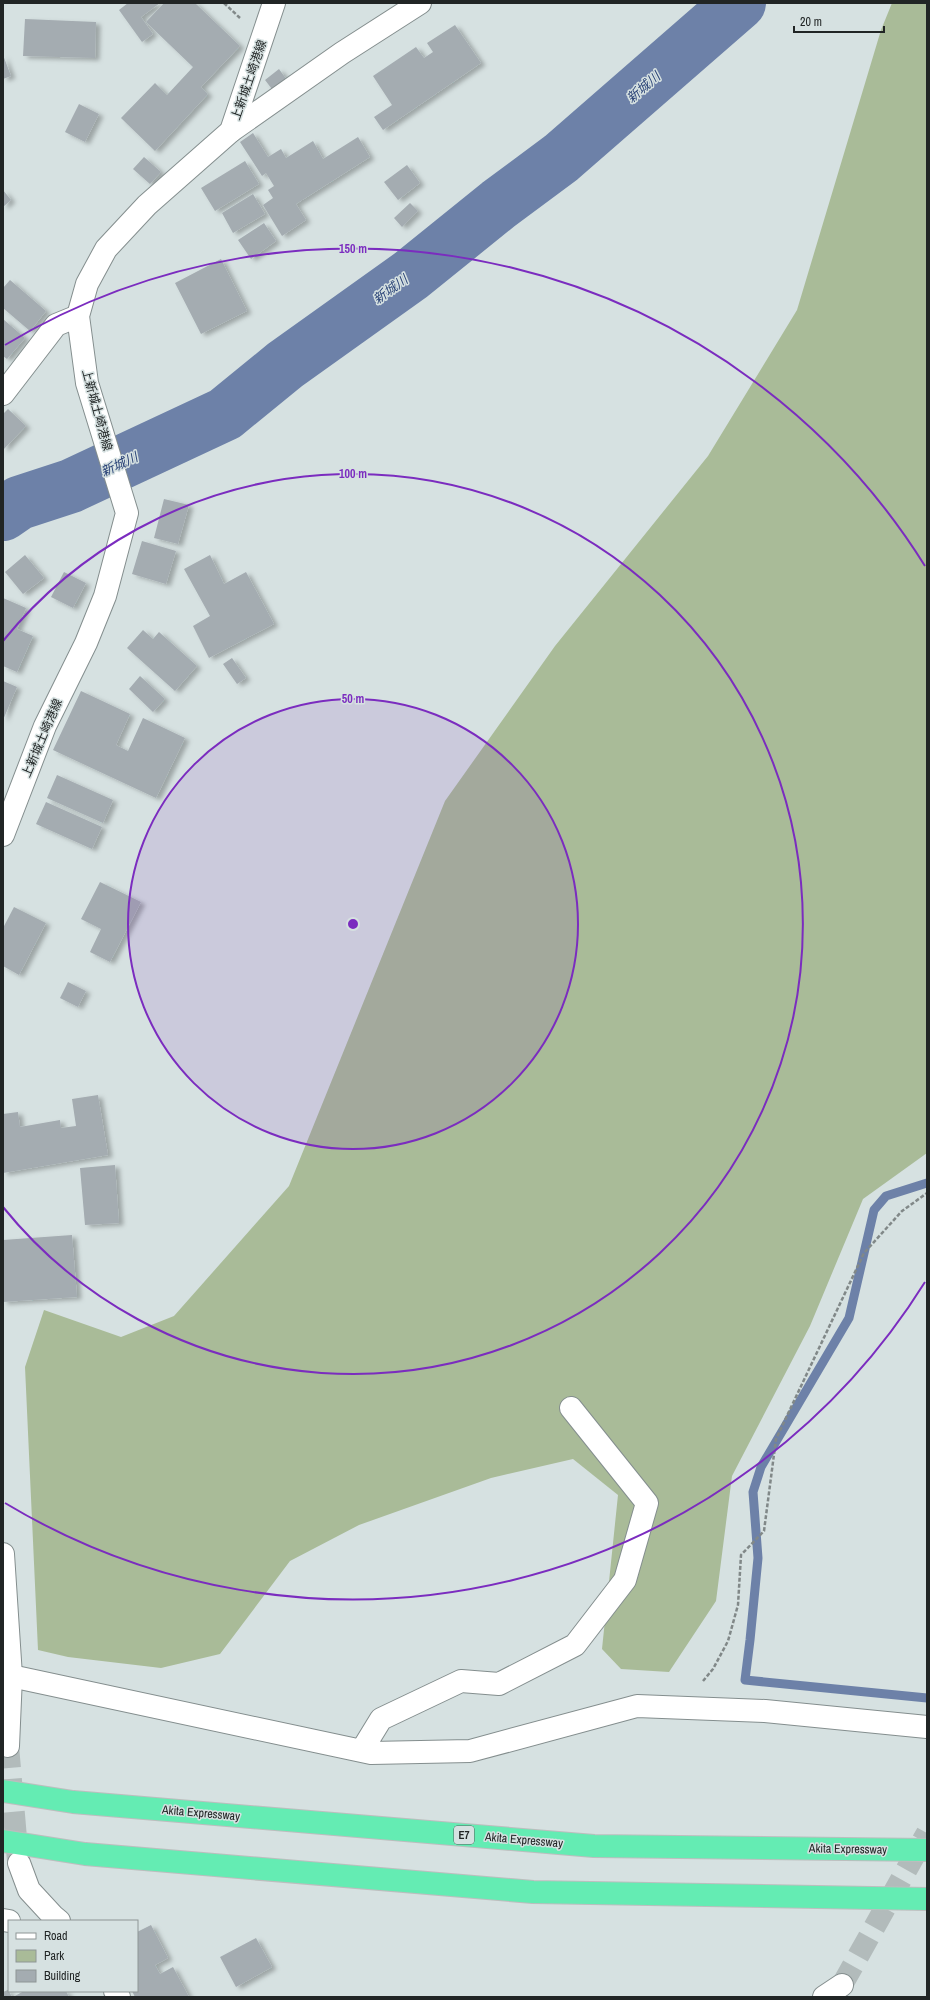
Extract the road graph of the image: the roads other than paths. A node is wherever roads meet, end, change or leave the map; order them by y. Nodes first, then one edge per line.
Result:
1 (274, 3) edge
2 (420, 3) edge
3 (231, 131) junction
4 (78, 316) junction
5 (3, 394) edge
6 (3, 835) edge
7 (570, 1408) dead end
8 (3, 1554) edge
9 (11, 1676) junction
10 (927, 1727) edge
11 (8, 1746) tunnel mouth
12 (362, 1750) junction
13 (3, 1791) edge
14 (3, 1841) edge
15 (927, 1850) edge
16 (19, 1863) tunnel mouth
17 (927, 1899) edge
18 (58, 1920) edge
19 (842, 1985) tunnel mouth
20 (824, 1997) edge

1 - 3 street, 上新城土崎港線
2 - 3 street
3 - 4 street, 上新城土崎港線
4 - 5 street
4 - 6 street, 上新城土崎港線
7 - 12 street
8 - 9 street
9 - 11 street
9 - 12 street
10 - 12 street
13 - 15 highway, Akita Expressway / E7
14 - 17 highway
16 - 18 street
19 - 20 street

